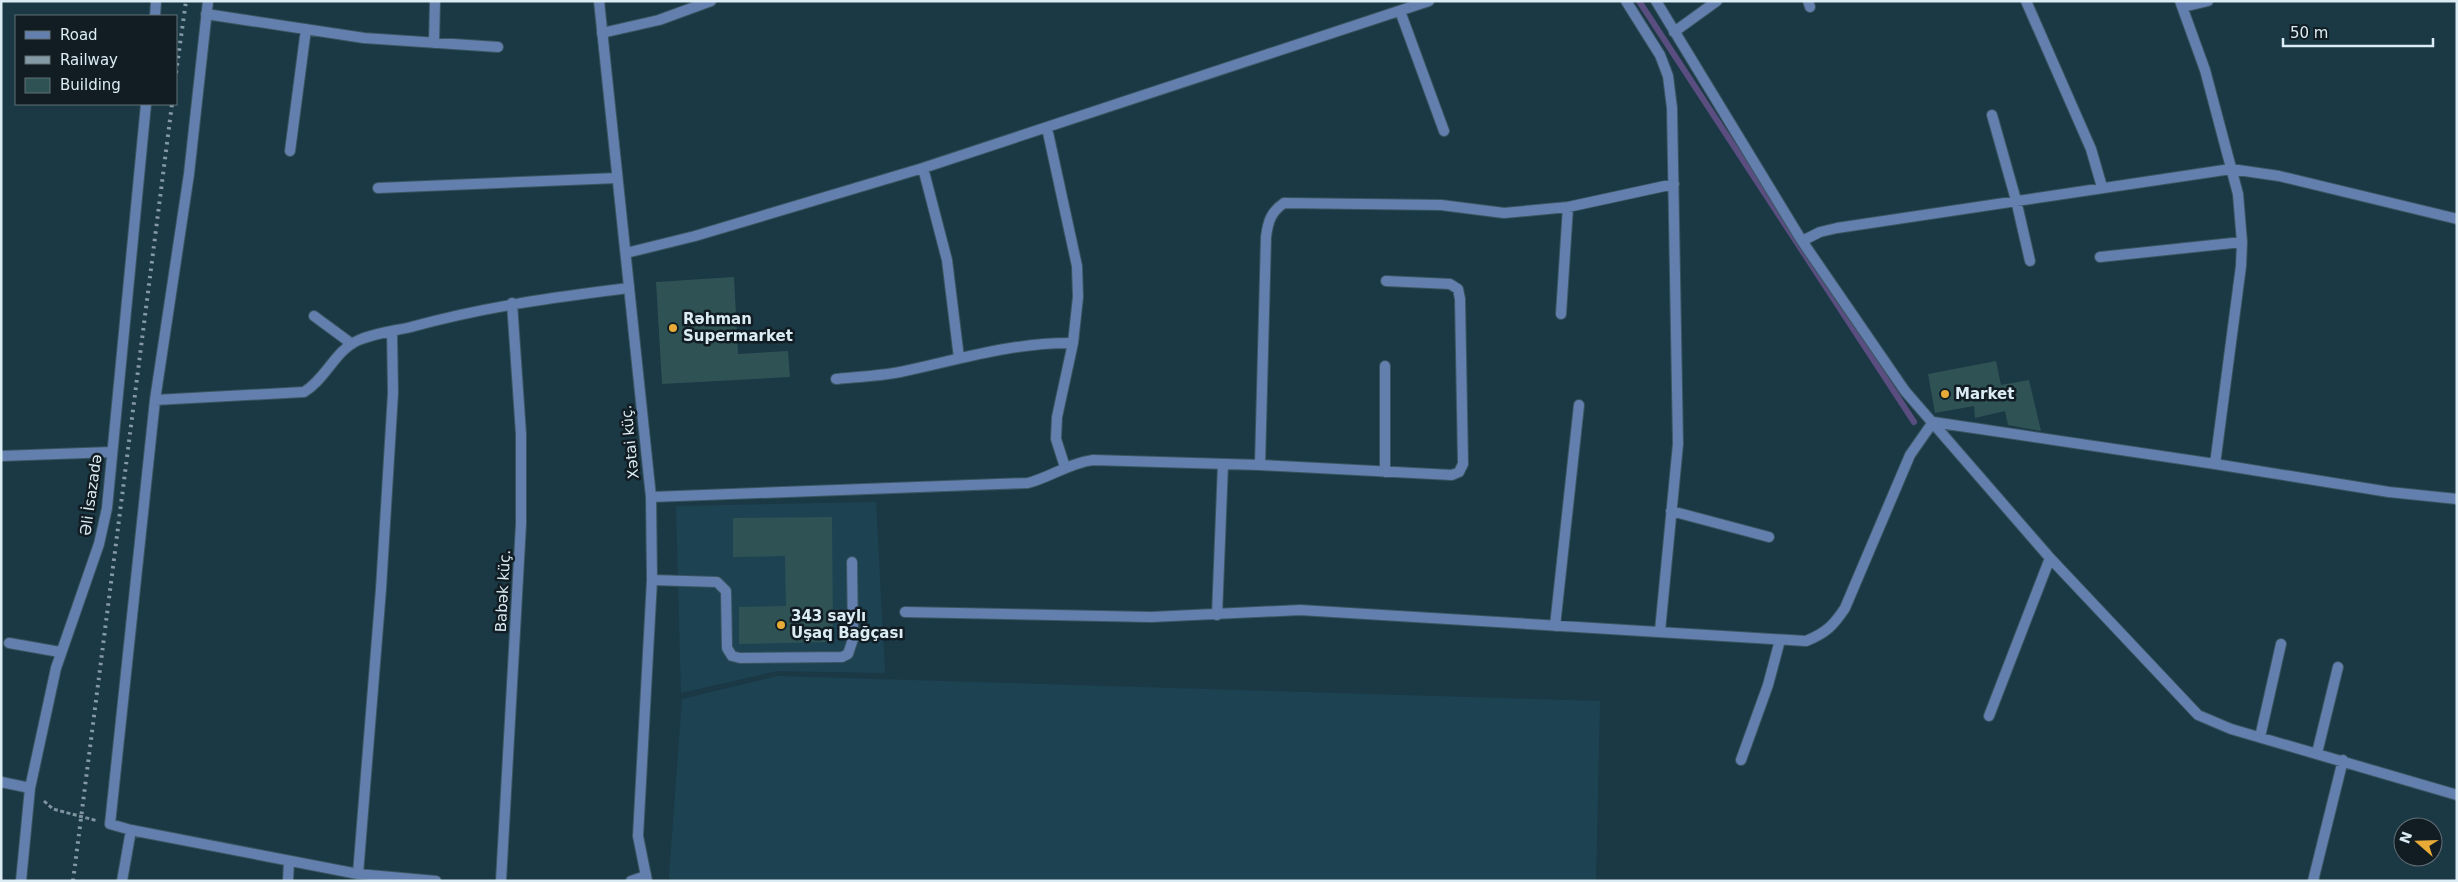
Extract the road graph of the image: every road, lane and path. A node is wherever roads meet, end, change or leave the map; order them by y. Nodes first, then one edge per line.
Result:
1 (156, 1) edge
2 (208, 1) edge
3 (435, 1) edge
4 (599, 1) edge
5 (711, 1) edge
6 (1429, 1) edge
7 (1626, 1) edge
8 (1656, 1) edge
9 (1717, 1) edge
10 (2026, 1) edge
11 (2208, 1) edge
12 (1410, 4) edge
13 (2182, 4) edge
14 (1400, 11) junction
15 (206, 14) junction
16 (155, 15) edge
17 (306, 29) junction
18 (1674, 32) junction
19 (602, 34) junction
20 (434, 43) junction
21 (498, 47) dead end
22 (146, 105) edge
23 (1992, 115) dead end
24 (1047, 128) junction
25 (1444, 131) dead end
26 (290, 150) dead end
27 (923, 168) junction
28 (2231, 169) junction
29 (617, 178) junction
30 (1674, 184) junction
31 (2102, 186) junction
32 (378, 188) dead end
33 (2016, 200) junction
34 (1568, 208) junction
35 (2457, 219) edge
36 (1802, 241) junction
37 (2242, 242) junction
38 (626, 252) junction
39 (2100, 257) dead end
40 (2030, 261) dead end
41 (1386, 281) dead end
42 (629, 288) junction
43 (512, 303) junction
44 (1561, 314) dead end
45 (314, 316) dead end
46 (392, 332) junction
47 (1073, 343) junction
48 (352, 344) junction
49 (958, 358) junction
50 (1385, 366) dead end
51 (836, 379) dead end
52 (155, 400) junction
53 (1579, 405) dead end
54 (1933, 422) junction
55 (112, 452) junction
56 (1, 456) edge
57 (1223, 464) junction
58 (2215, 464) junction
59 (1260, 465) junction
60 (1065, 467) junction
61 (1385, 472) junction
62 (651, 497) junction
63 (2457, 499) edge
64 (1671, 511) junction
65 (1769, 537) dead end
66 (2050, 558) junction
67 (852, 562) dead end
68 (652, 580) junction
69 (906, 612) dead end
70 (1217, 615) junction
71 (1555, 626) junction
72 (1660, 631) junction
73 (1780, 640) junction
74 (9, 643) dead end
75 (2281, 644) dead end
76 (60, 652) junction
77 (2338, 667) dead end
78 (1989, 716) dead end
79 (2260, 737) junction
80 (2317, 753) junction
81 (1741, 760) dead end
82 (2343, 760) junction
83 (1, 782) edge
84 (30, 788) junction
85 (2457, 795) edge
86 (110, 824) junction
87 (131, 830) junction
88 (289, 861) junction
89 (358, 874) junction
90 (646, 879) edge
91 (21, 881) edge
92 (122, 881) edge
93 (288, 881) edge
94 (436, 881) edge
95 (501, 881) edge
96 (631, 881) edge
97 (2313, 881) edge

1 - 16 street
2 - 15 street
3 - 20 street
4 - 19 street, Xətai küç.
5 - 19 street
6 - 12 street
7 - 30 street
8 - 18 street
9 - 18 street
10 - 31 street
11 - 13 street
12 - 14 street
13 - 28 street
14 - 24 street
14 - 25 street
15 - 17 street
15 - 52 street
17 - 20 street
17 - 26 street
18 - 36 street
19 - 29 street, Xətai küç.
20 - 21 street
22 - 55 street, Əli İsazadə
23 - 33 street
24 - 27 street
24 - 47 street
27 - 38 street
27 - 49 street
28 - 31 street
28 - 35 street
28 - 37 street
29 - 32 street
29 - 38 street, Xətai küç.
30 - 34 street
30 - 64 street
31 - 33 street
33 - 36 street
33 - 40 street
34 - 44 street
34 - 59 street
36 - 54 street
37 - 39 street
37 - 58 street
38 - 42 street, Xətai küç.
41 - 61 street
42 - 43 street
42 - 62 street, Xətai küç.
43 - 46 street
43 - 95 street, Babək küç.
45 - 48 street
46 - 48 street
46 - 89 street
47 - 49 street
47 - 60 street
48 - 52 street
49 - 51 street
50 - 61 street
52 - 86 street
53 - 71 street
54 - 58 street
54 - 66 street
54 - 73 street
55 - 56 street
55 - 76 street, Əli İsazadə
57 - 59 street
57 - 60 street
57 - 70 street
58 - 63 street
59 - 61 street
60 - 62 street
62 - 68 street, Xətai küç.
64 - 65 street
64 - 72 street
66 - 78 street
66 - 79 street
67 - 68 street
68 - 90 street, Xətai küç.
69 - 70 street
70 - 71 street
71 - 72 street
72 - 73 street
73 - 81 street
74 - 76 street
75 - 79 street
76 - 84 street, Əli İsazadə
77 - 80 street
79 - 80 street
80 - 82 street
82 - 85 street
82 - 97 street
83 - 84 street
84 - 86 path
84 - 91 street, Əli İsazadə
86 - 87 street
87 - 88 street
87 - 92 street
88 - 89 street
88 - 93 street
89 - 94 street
90 - 96 street

